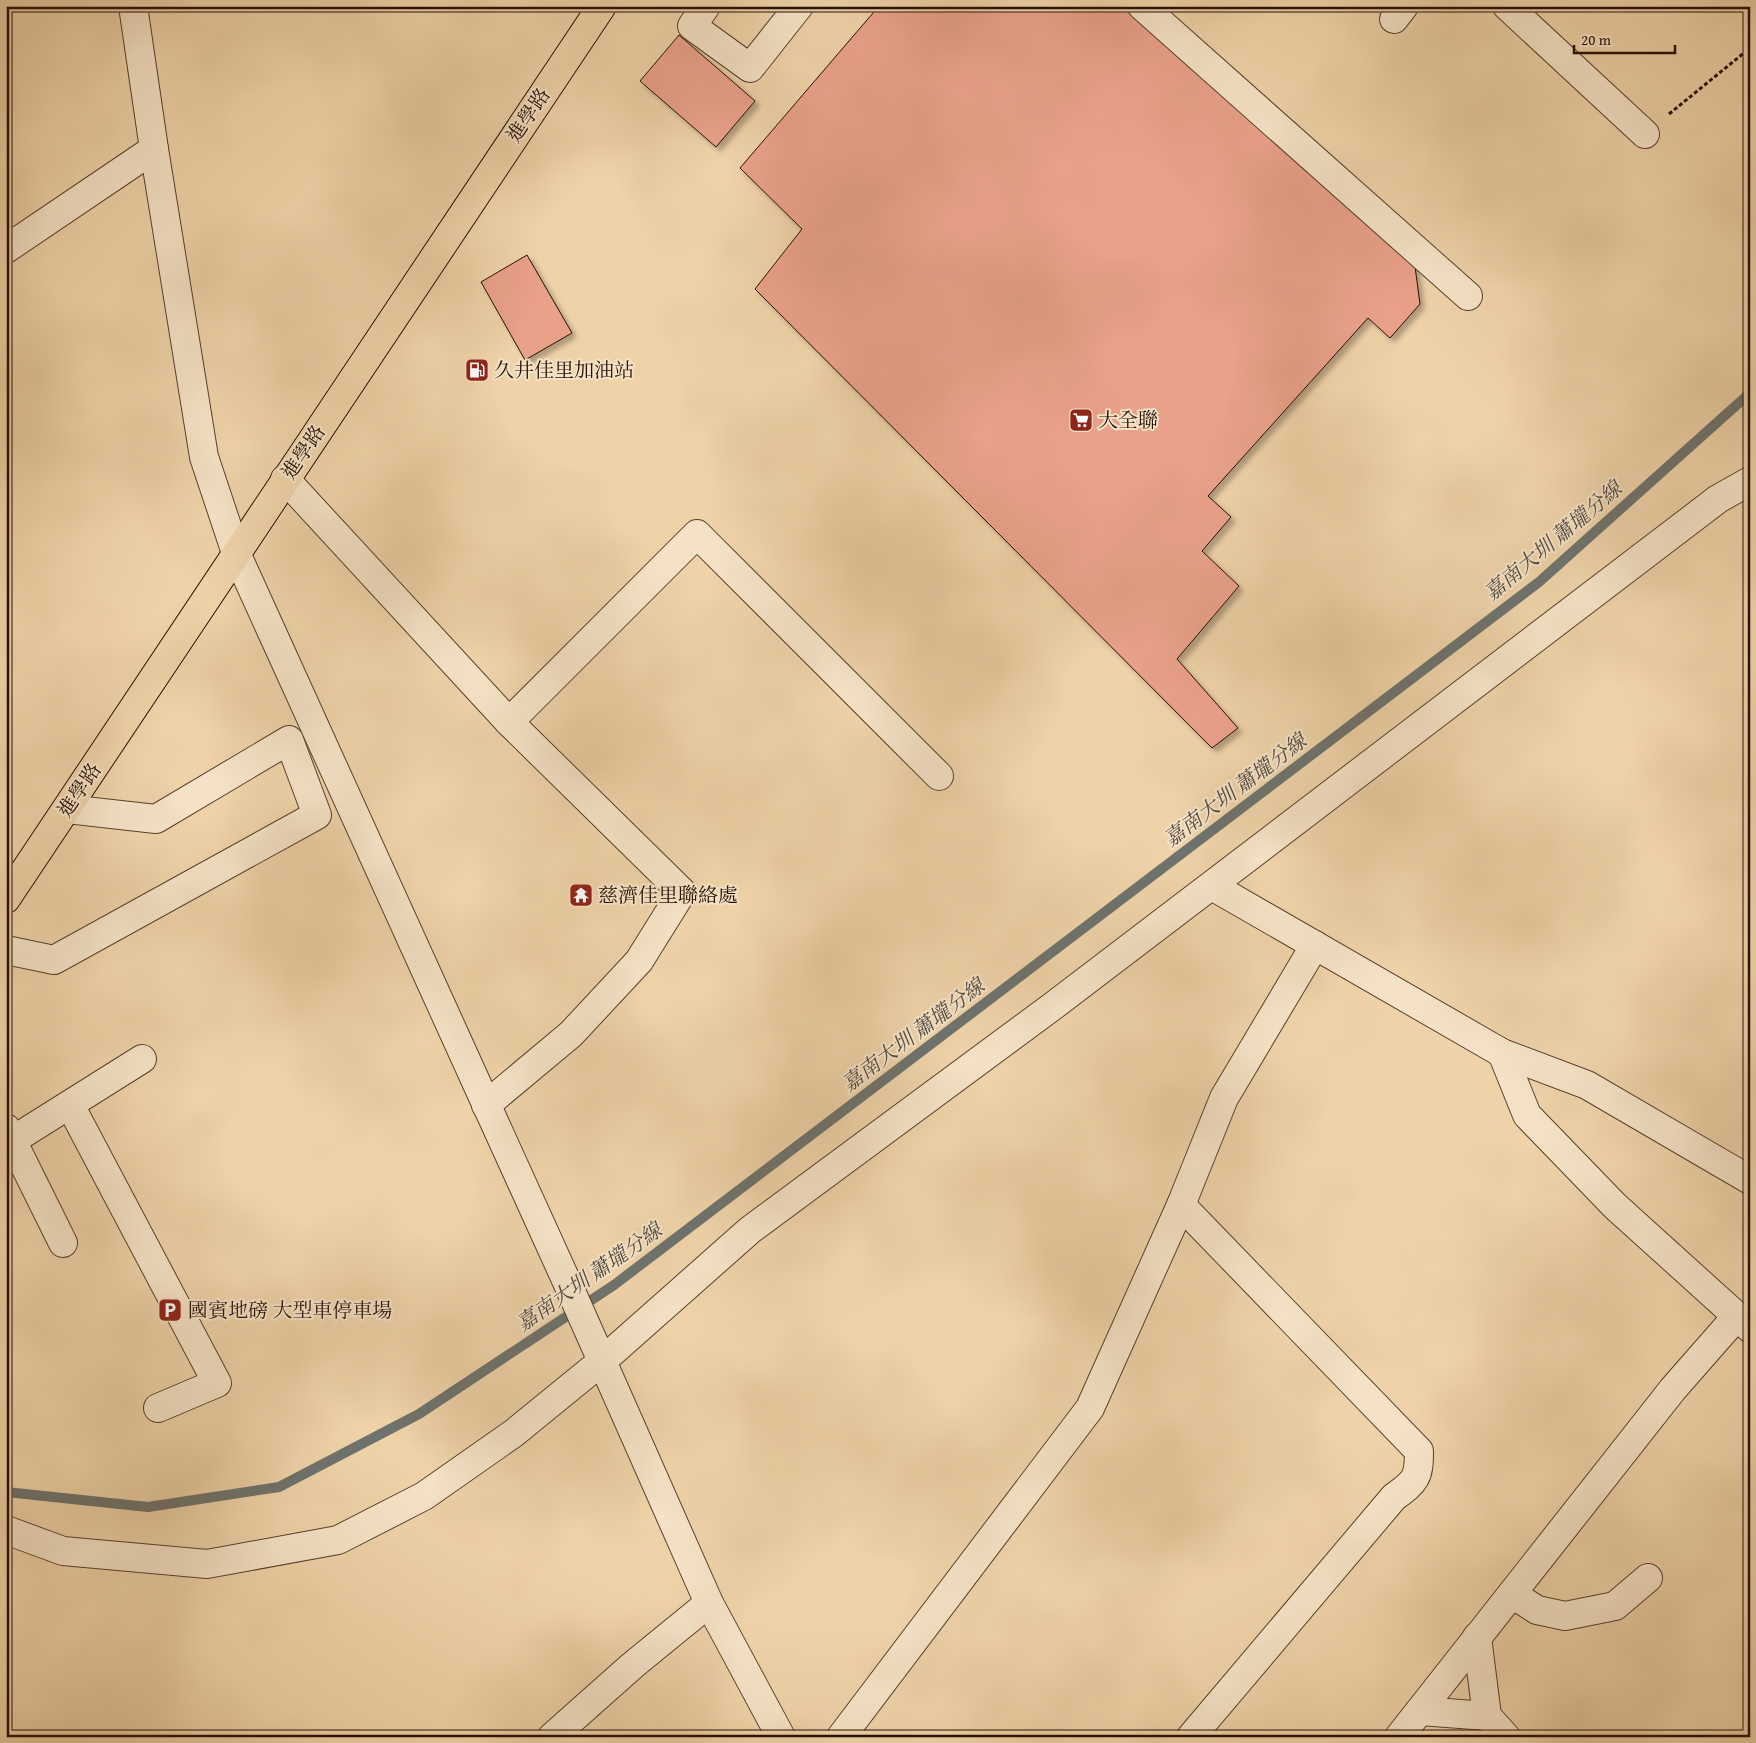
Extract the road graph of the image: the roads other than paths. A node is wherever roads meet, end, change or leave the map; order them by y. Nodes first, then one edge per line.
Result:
1 (133, 6) edge
2 (602, 6) edge
3 (706, 6) edge
4 (799, 6) edge
5 (1142, 6) edge
6 (1507, 6) edge
7 (1645, 134) road end
8 (154, 149) junction
9 (6, 249) edge
10 (1468, 296) dead end
11 (285, 479) junction
12 (1750, 481) edge
13 (236, 552) junction
14 (509, 722) junction
15 (940, 776) dead end
16 (67, 809) junction
17 (1212, 886) junction
18 (6, 899) edge
19 (1315, 945) junction
20 (6, 950) edge
21 (1502, 1053) junction
22 (142, 1059) dead end
23 (70, 1105) junction
24 (486, 1105) junction
25 (9, 1134) edge
26 (1750, 1180) edge
27 (1181, 1204) junction
28 (63, 1243) dead end
29 (1744, 1322) edge
30 (601, 1362) junction
31 (158, 1408) dead end
32 (6, 1530) edge
33 (1648, 1578) dead end
34 (1512, 1594) junction
35 (709, 1603) junction
36 (1478, 1637) junction
37 (1420, 1711) junction
38 (1487, 1716) junction
39 (552, 1737) edge
40 (781, 1737) edge
41 (840, 1737) edge
42 (1191, 1737) edge
43 (1399, 1737) edge
44 (1506, 1737) edge

1 - 8 street
2 - 11 main road, 進學路
3 - 4 street
5 - 10 street
6 - 7 street
8 - 9 street
8 - 13 street
11 - 13 main road, 進學路
11 - 14 street
12 - 17 street
13 - 16 main road, 進學路
13 - 24 street
14 - 15 street
14 - 24 street
16 - 18 main road, 進學路
16 - 20 street
17 - 19 street
17 - 30 street
19 - 21 street
19 - 27 street
21 - 26 street
21 - 29 street
22 - 23 street
23 - 25 street
23 - 31 street
24 - 30 street
25 - 28 street
27 - 41 street
27 - 42 street
29 - 34 street
30 - 32 street
30 - 35 street
33 - 34 street
34 - 36 street
35 - 39 street
35 - 40 street
36 - 37 street
36 - 38 street
37 - 38 street
37 - 43 street
38 - 44 street

